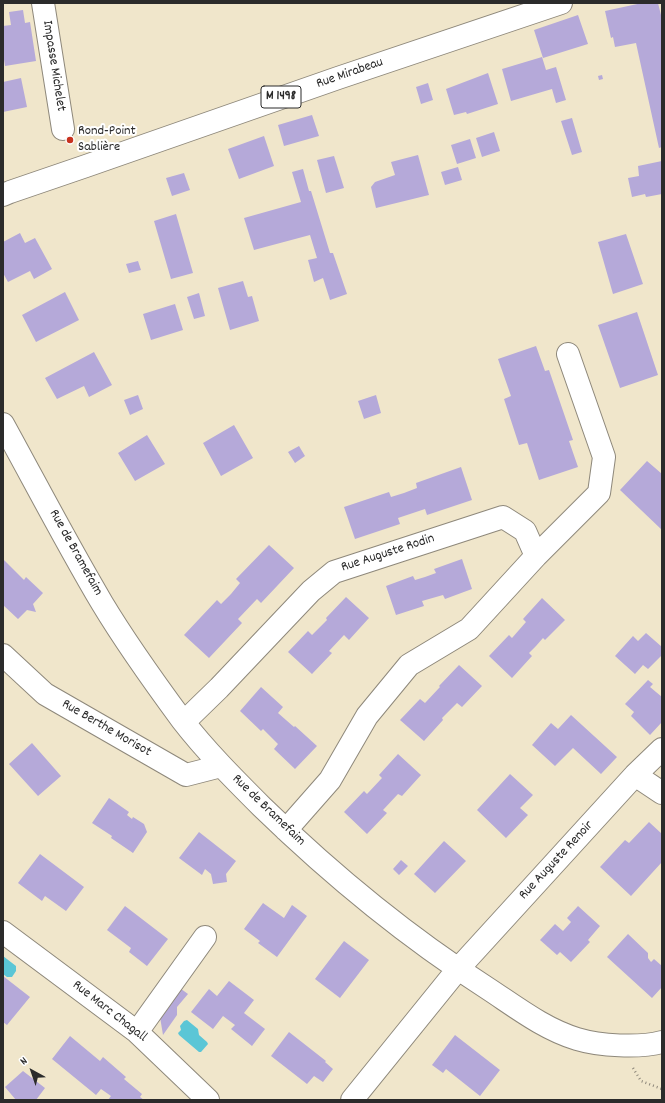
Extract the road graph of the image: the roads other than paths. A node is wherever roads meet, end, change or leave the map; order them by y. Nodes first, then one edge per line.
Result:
1 (43, 3) edge
2 (561, 3) edge
3 (62, 129) dead end
4 (3, 195) edge
5 (568, 354) dead end
6 (3, 424) edge
7 (536, 556) junction
8 (3, 654) edge
9 (184, 722) junction
10 (662, 749) edge
11 (220, 766) junction
12 (635, 775) junction
13 (662, 793) edge
14 (286, 830) junction
15 (3, 932) edge
16 (206, 937) dead end
17 (458, 969) junction
18 (137, 1032) junction
19 (662, 1042) edge
20 (208, 1100) edge
21 (352, 1100) edge

1 - 3 street, Impasse Michelet
2 - 4 street, Rue Mirabeau / M 1498
5 - 7 street
6 - 9 street, Rue de Bramefaim
7 - 9 street, Rue Auguste Rodin
7 - 14 street
8 - 11 street, Rue Berthe Morisot
9 - 11 street, Rue de Bramefaim
10 - 12 street, Rue Auguste Renoir
11 - 14 street, Rue de Bramefaim
12 - 13 street
12 - 17 street, Rue Auguste Renoir
14 - 17 street, Rue de Bramefaim
15 - 18 street, Rue Marc Chagall
16 - 18 street
17 - 19 street, Rue de Bramefaim
17 - 21 street
18 - 20 street, Rue Marc Chagall

